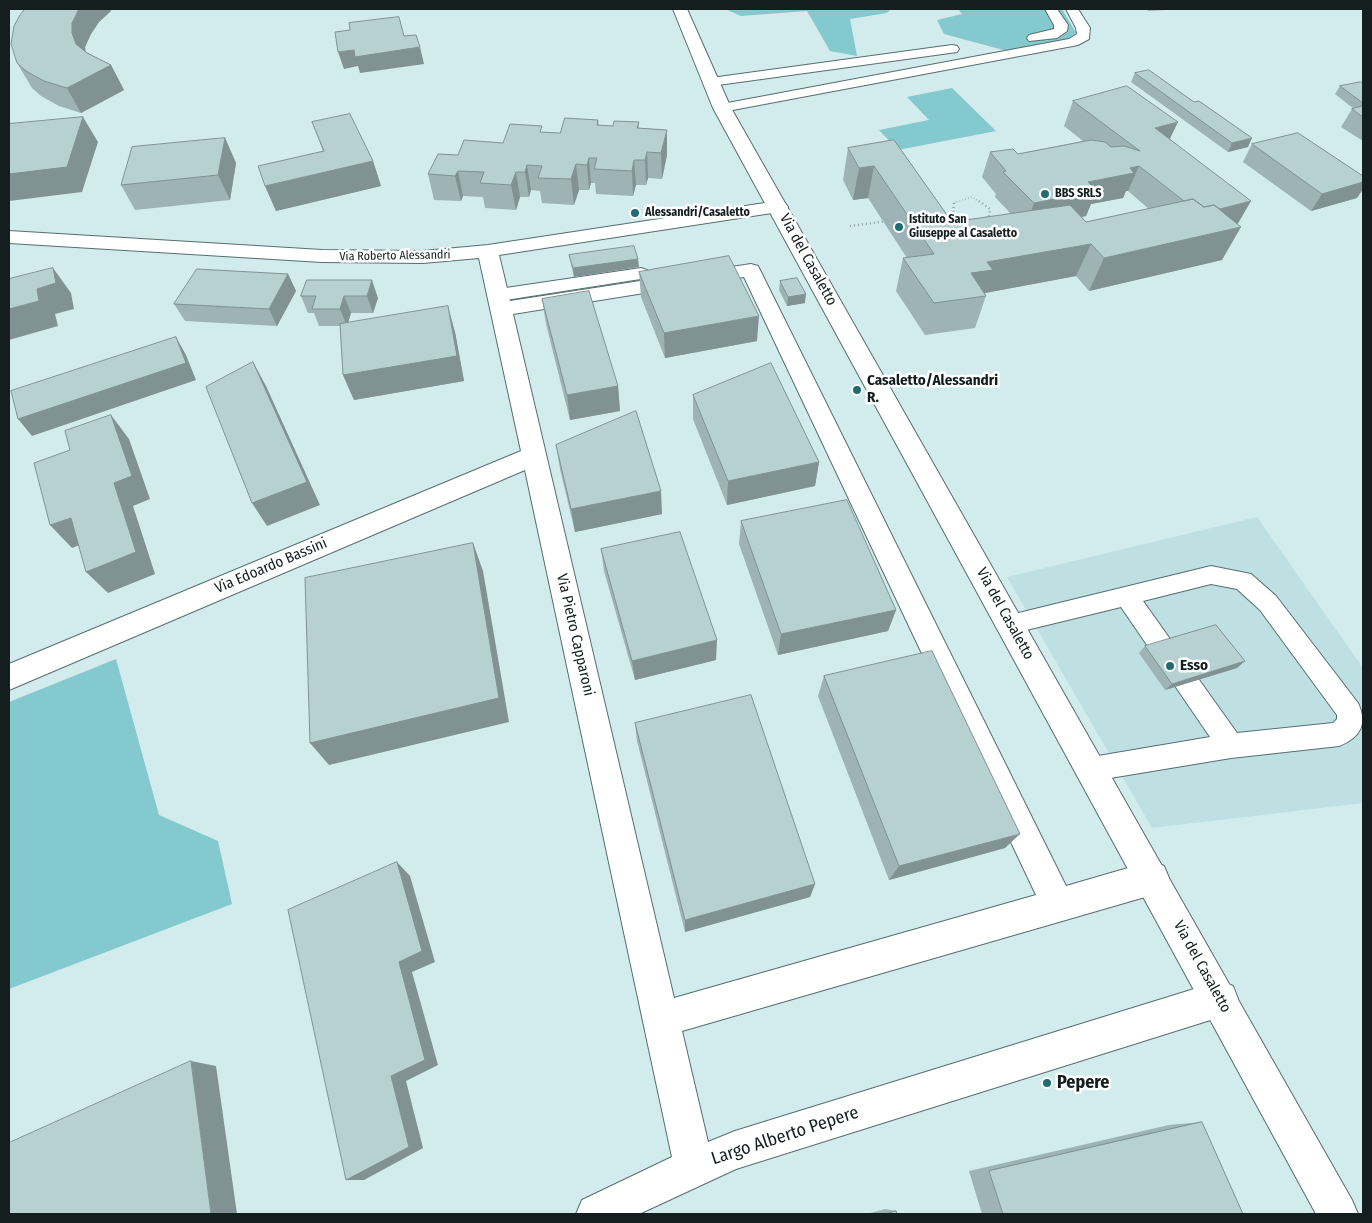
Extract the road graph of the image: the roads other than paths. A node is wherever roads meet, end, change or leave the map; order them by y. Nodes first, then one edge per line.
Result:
1 (680, 9) edge
2 (1051, 9) edge
3 (1072, 9) edge
4 (985, 44) dead end
5 (965, 47) dead end
6 (711, 82) junction
7 (722, 108) junction
8 (778, 207) junction
9 (9, 237) edge
10 (488, 251) junction
11 (642, 274) edge
12 (500, 302) junction
13 (534, 456) junction
14 (1126, 596) junction
15 (1010, 624) junction
16 (9, 677) edge
17 (1231, 746) junction
18 (1092, 769) junction
19 (1152, 878) junction
20 (1058, 905) junction
21 (1220, 999) junction
22 (662, 1019) junction
23 (694, 1166) junction
24 (610, 1211) edge
25 (1338, 1214) edge

1 - 6 street, Via del Casaletto
2 - 4 lane
3 - 7 lane
5 - 6 lane
6 - 7 street, Via del Casaletto
7 - 8 street, Via del Casaletto
8 - 10 street, Via Roberto Alessandri
8 - 15 street, Via del Casaletto
9 - 10 street, Via Roberto Alessandri
10 - 12 street, Via Pietro Capparoni
11 - 12 lane
12 - 13 street, Via Pietro Capparoni
12 - 20 street
13 - 16 street, Via Edoardo Bassini
13 - 22 street, Via Pietro Capparoni
14 - 15 lane
14 - 17 lane
14 - 17 lane
15 - 18 street, Via del Casaletto
17 - 18 lane
18 - 19 street, Via del Casaletto
19 - 20 street
19 - 21 street, Via del Casaletto
20 - 22 street
21 - 23 street, Largo Alberto Pepere
21 - 25 street, Via del Casaletto
22 - 23 street, Largo Alberto Pepere
23 - 24 street

